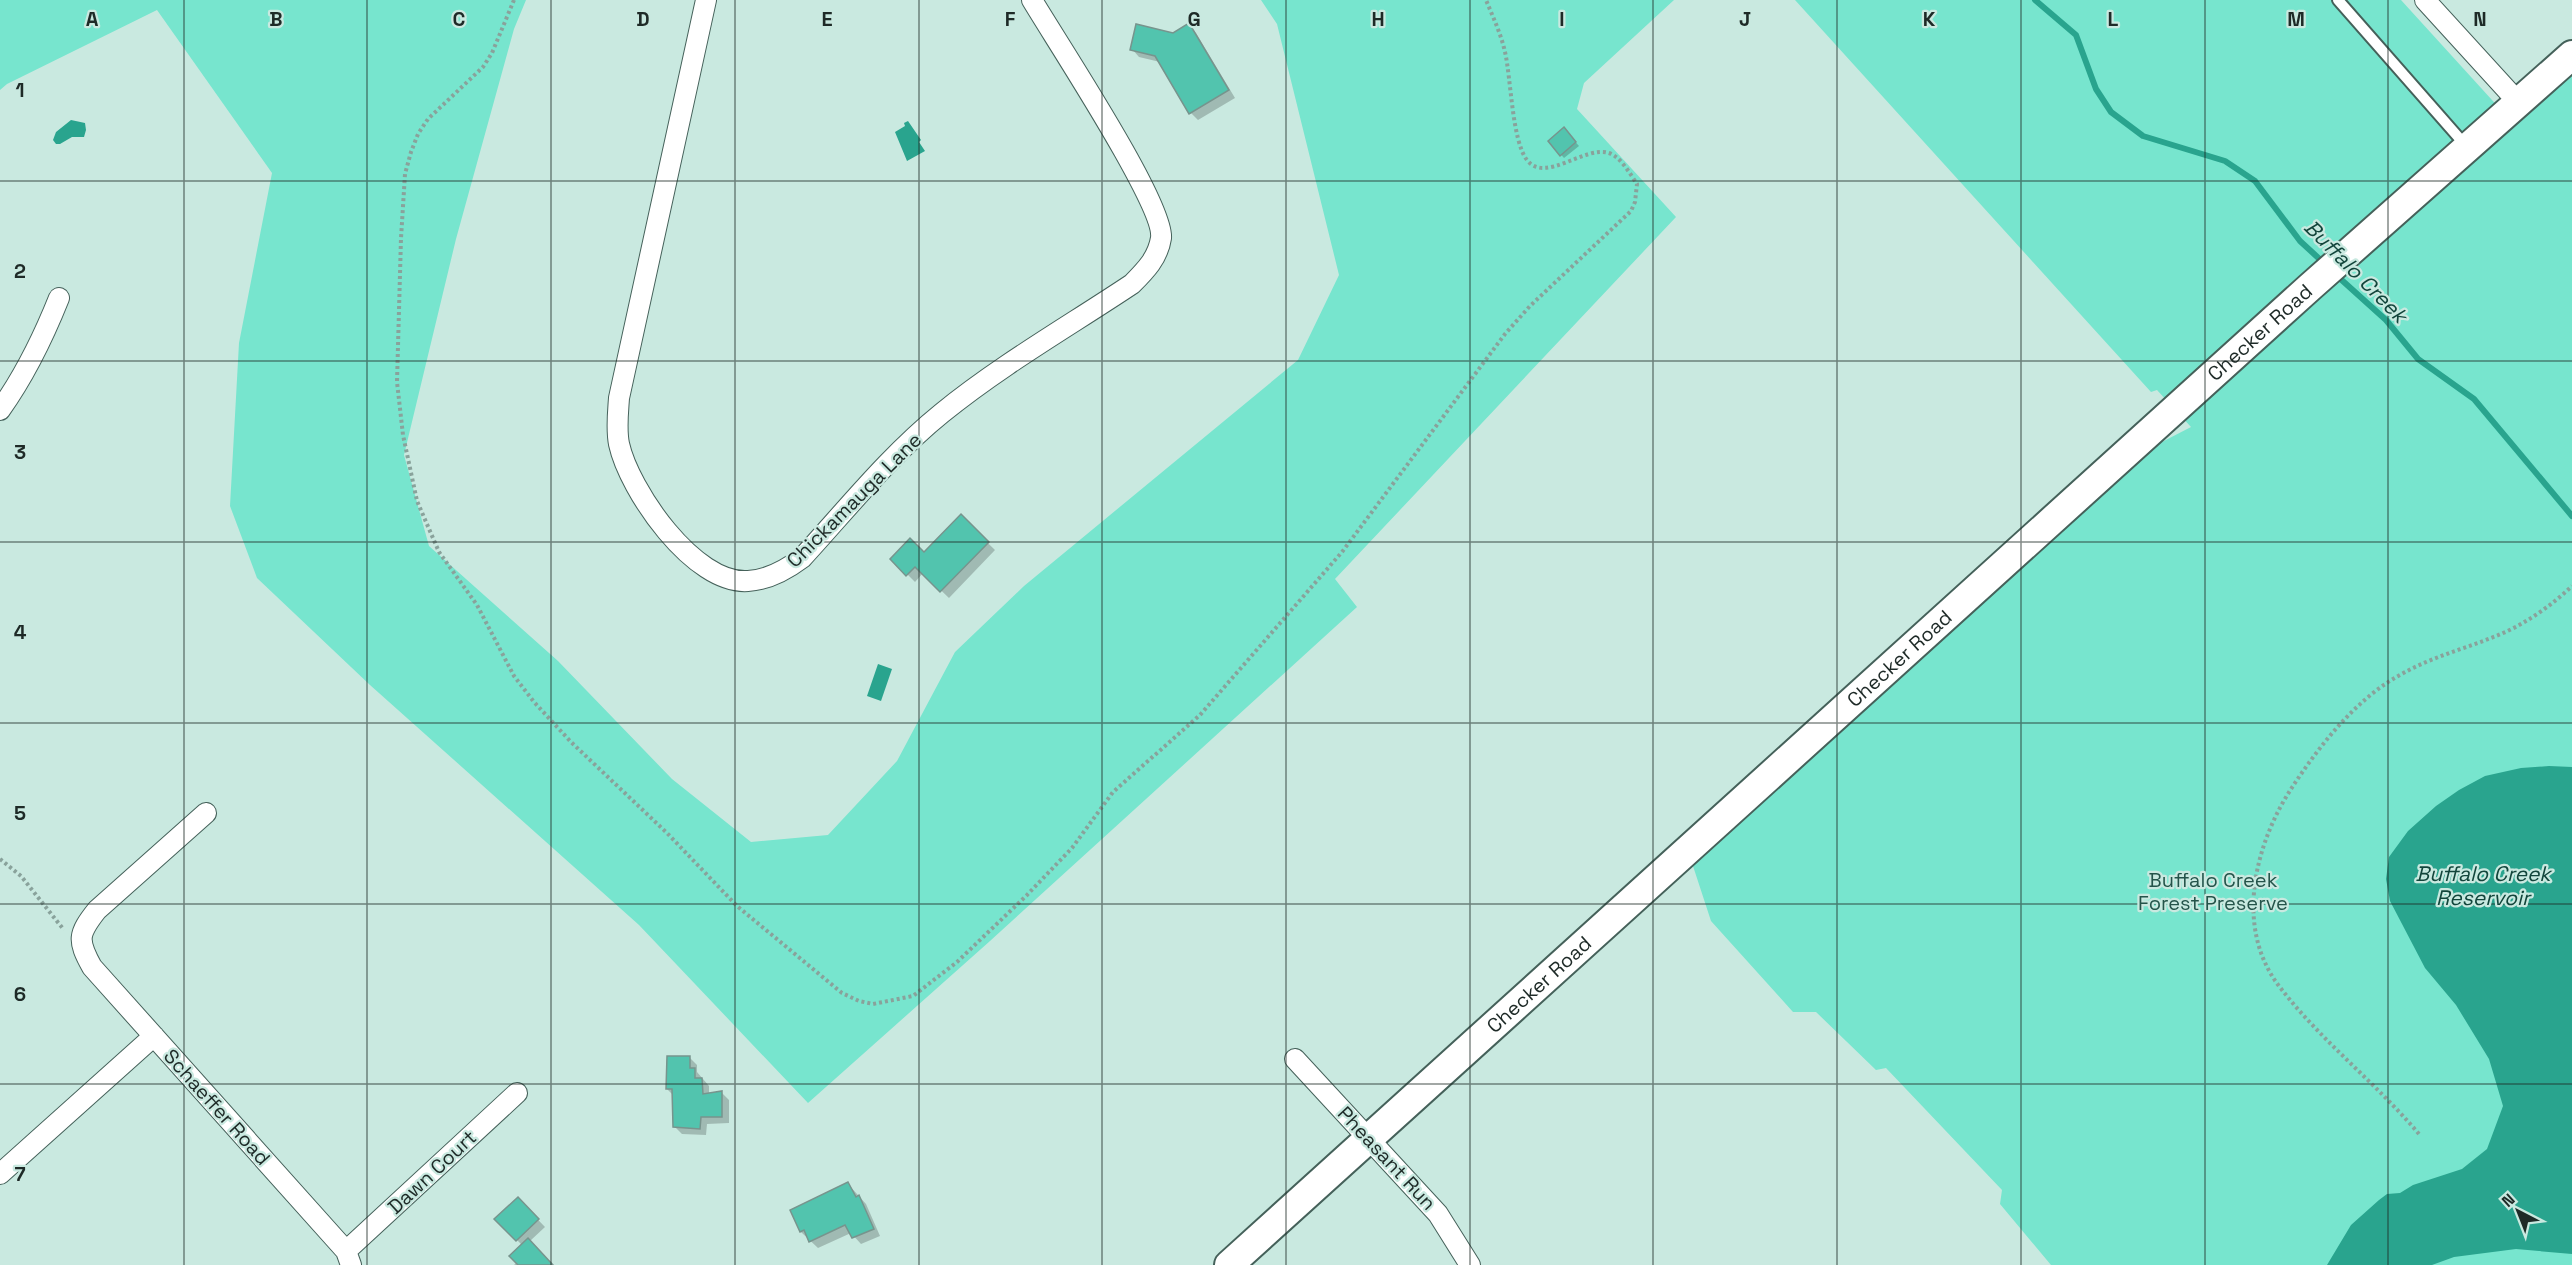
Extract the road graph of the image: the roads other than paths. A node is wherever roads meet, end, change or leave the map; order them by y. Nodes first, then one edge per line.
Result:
1 (706, 0) edge
2 (1032, 0) edge
3 (2338, 0) edge
4 (2425, 0) edge
5 (2572, 55) edge
6 (2518, 102) junction
7 (2468, 147) junction
8 (58, 298) dead end
9 (0, 410) edge
10 (206, 813) dead end
11 (153, 1036) junction
12 (1295, 1059) dead end
13 (517, 1093) dead end
14 (1369, 1138) junction
15 (0, 1174) edge
16 (349, 1258) edge
17 (1229, 1265) edge
18 (1470, 1265) edge

1 - 2 street, Chickamauga Lane
3 - 7 lane
4 - 6 street
5 - 6 street, Checker Road
6 - 7 street, Checker Road
7 - 14 street, Checker Road
8 - 9 street
10 - 11 street, Schaeffer Road
11 - 15 street
11 - 16 street, Schaeffer Road
12 - 14 street, Pheasant Run
13 - 16 street, Dawn Court
14 - 17 street, Checker Road
14 - 18 street, Pheasant Run

